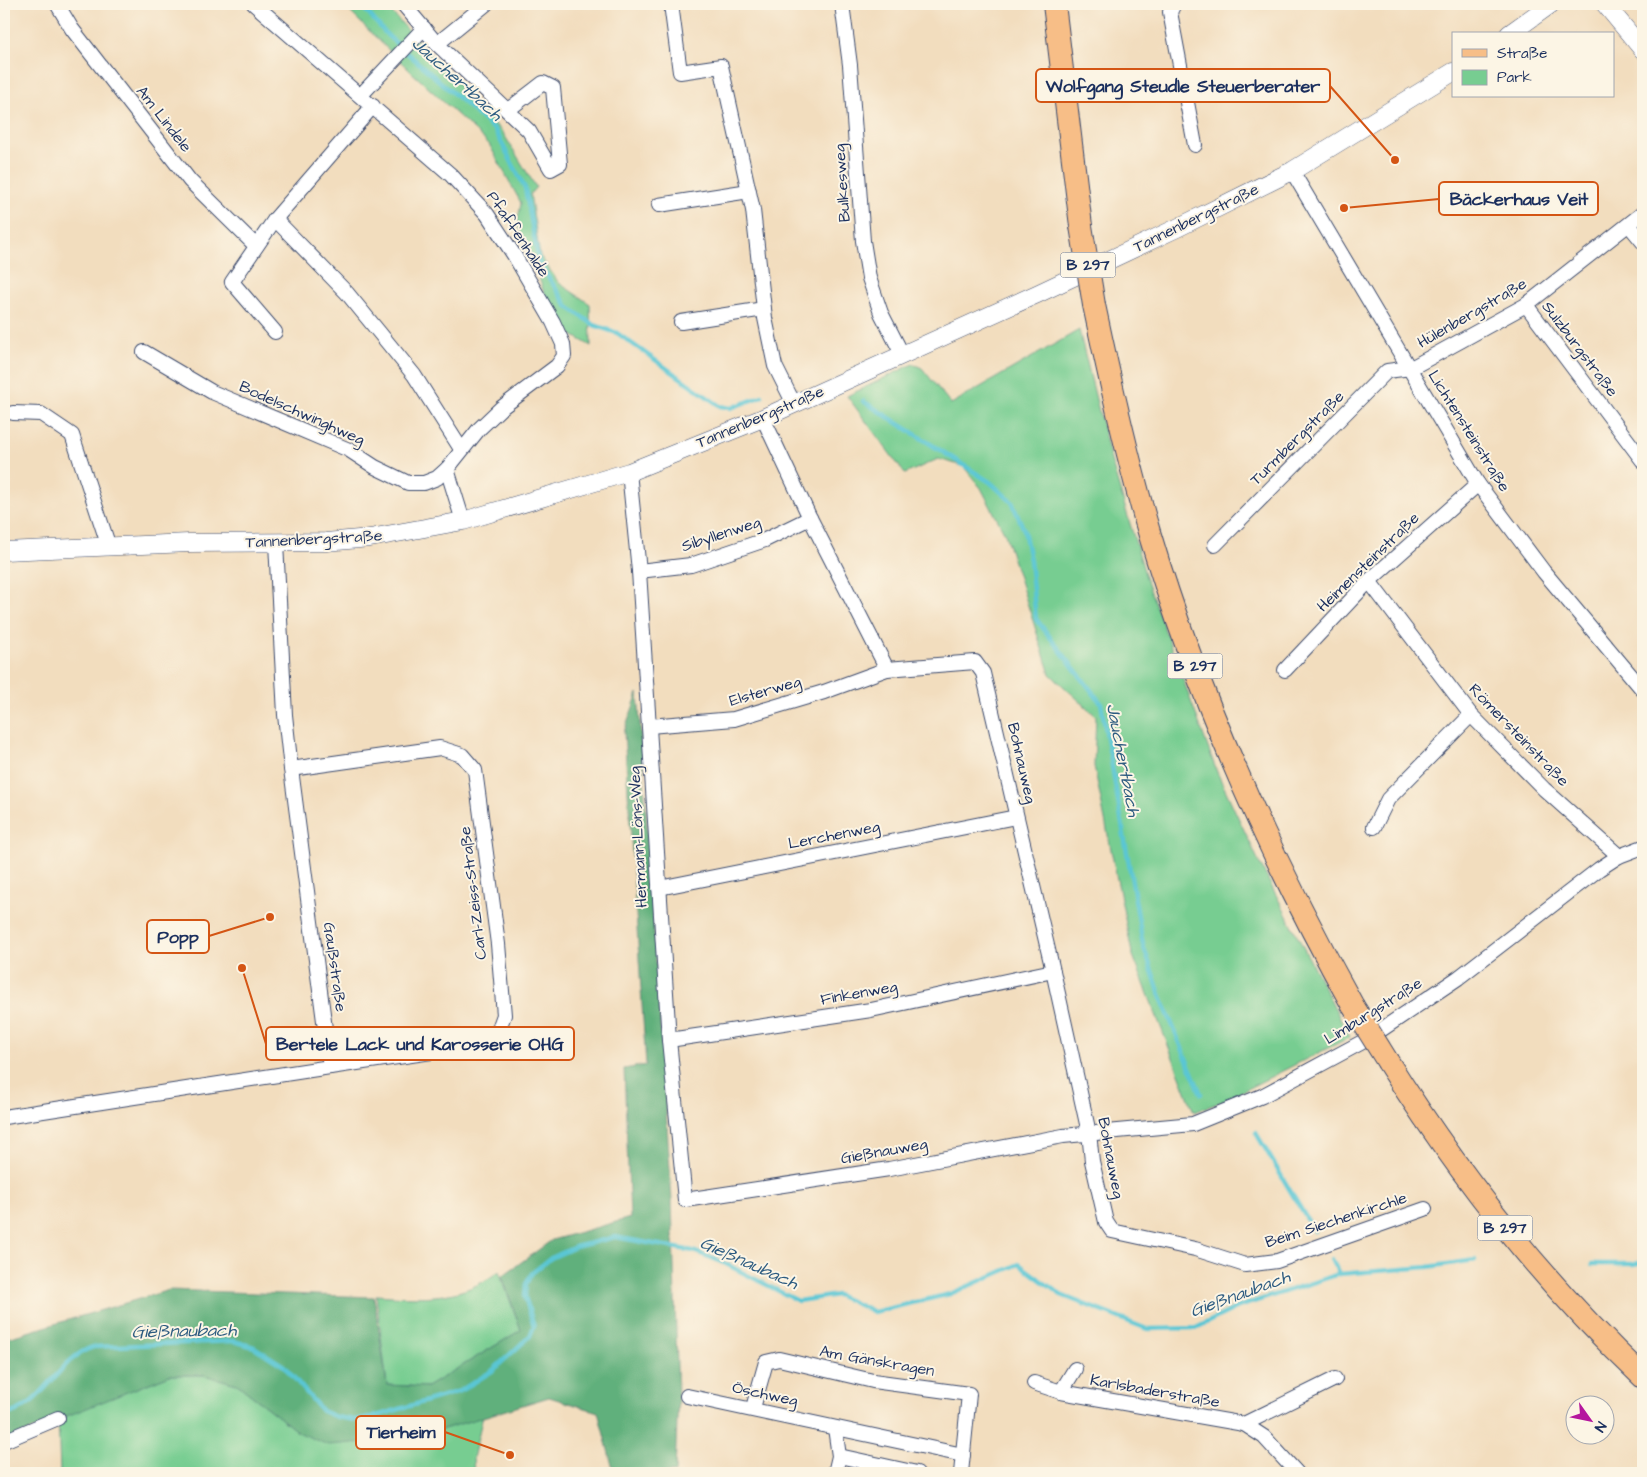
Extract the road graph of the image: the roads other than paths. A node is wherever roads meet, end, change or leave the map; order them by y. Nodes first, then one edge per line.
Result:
1 (57, 4) edge
2 (254, 4) edge
3 (403, 4) edge
4 (486, 4) edge
5 (670, 4) edge
6 (842, 4) edge
7 (1054, 4) edge
8 (1174, 4) edge
9 (1551, 4) edge
10 (1605, 4) edge
11 (421, 31) junction
12 (1512, 32) edge
13 (438, 44) junction
14 (1643, 50) edge
15 (1452, 73) edge
16 (361, 96) junction
17 (373, 106) junction
18 (508, 110) junction
19 (1195, 145) dead end
20 (1292, 171) junction
21 (749, 191) junction
22 (659, 205) dead end
23 (1643, 213) edge
24 (275, 219) junction
25 (1629, 226) junction
26 (1643, 242) edge
27 (256, 246) junction
28 (1526, 305) junction
29 (764, 308) junction
30 (681, 322) dead end
31 (275, 332) dead end
32 (144, 352) dead end
33 (902, 354) junction
34 (1410, 368) junction
35 (794, 404) junction
36 (13, 413) dead end
37 (764, 418) junction
38 (461, 449) junction
39 (1643, 461) edge
40 (447, 470) junction
41 (629, 472) junction
42 (1478, 484) junction
43 (810, 518) junction
44 (463, 521) junction
45 (276, 543) junction
46 (1215, 546) dead end
47 (109, 547) junction
48 (4, 551) edge
49 (639, 571) junction
50 (1369, 581) junction
51 (887, 669) junction
52 (1285, 670) dead end
53 (1643, 690) edge
54 (1471, 715) junction
55 (649, 726) junction
56 (291, 769) junction
57 (1016, 817) junction
58 (1374, 827) dead end
59 (1643, 847) edge
60 (1619, 856) junction
61 (659, 888) junction
62 (1054, 971) junction
63 (669, 1040) junction
64 (330, 1067) junction
65 (4, 1118) edge
66 (1089, 1133) junction
67 (685, 1200) joint
68 (1425, 1209) dead end
69 (1112, 1231) joint
70 (1075, 1369) dead end
71 (1643, 1377) edge
72 (1335, 1379) dead end
73 (1034, 1383) dead end
74 (1061, 1392) junction
75 (687, 1396) dead end
76 (753, 1408) junction
77 (58, 1418) dead end
78 (1244, 1424) junction
79 (835, 1428) junction
80 (4, 1440) edge
81 (963, 1455) junction
82 (840, 1456) junction
83 (835, 1473) edge
84 (917, 1473) edge
85 (961, 1473) edge
86 (1298, 1473) edge

1 - 27 street, Am Lindele
2 - 16 street, Pfaffenhalde
3 - 11 street
4 - 13 street
5 - 21 street
6 - 33 street, Bulkesweg
7 - 71 main road, B 297, bridge
8 - 19 street
9 - 12 street
10 - 14 street
11 - 13 street
11 - 16 street
13 - 18 street
15 - 20 street, Tannenbergstraße
16 - 17 street, Pfaffenhalde
17 - 24 street
17 - 38 street, Pfaffenhalde
18 - 18 street
20 - 33 street, Tannenbergstraße
20 - 34 street, Lichtensteinstraße
21 - 22 street
21 - 29 street
23 - 25 street, Hülenbergstraße
24 - 27 street
24 - 38 street
25 - 26 street
25 - 28 street, Hülenbergstraße
27 - 31 street
28 - 34 street, Hülenbergstraße
28 - 39 street, Sulzburgstraße
29 - 30 street
29 - 35 street
32 - 40 street, Bodelschwinghweg
33 - 35 street, Tannenbergstraße
34 - 42 street, Lichtensteinstraße
34 - 46 street, Turmbergstraße
35 - 37 street, Tannenbergstraße
36 - 47 street
37 - 41 street, Tannenbergstraße
37 - 43 street
38 - 40 street, Pfaffenhalde
40 - 44 street
41 - 44 street, Tannenbergstraße
41 - 49 street, Hermann-Löns-Weg
42 - 50 street, Heimensteinstraße
42 - 53 street, Lichtensteinstraße
43 - 49 street, Sibyllenweg
43 - 51 street
44 - 45 street, Tannenbergstraße
45 - 47 street, Tannenbergstraße
45 - 56 street, Gaußstraße
47 - 48 street, Tannenbergstraße
49 - 55 street, Hermann-Löns-Weg
50 - 52 street, Heimensteinstraße
50 - 54 street, Römersteinstraße
51 - 55 street, Elsterweg
51 - 57 street, Bohnauweg
54 - 58 street
54 - 60 street, Römersteinstraße
55 - 61 street, Hermann-Löns-Weg
56 - 64 street, Gaußstraße
56 - 64 street, Carl-Zeiss-Straße
57 - 61 street, Lerchenweg
57 - 62 street, Bohnauweg
59 - 60 street, Limburgstraße
60 - 66 street, Limburgstraße
61 - 63 street, Hermann-Löns-Weg
62 - 63 street, Finkenweg
62 - 66 street, Bohnauweg
63 - 67 street, Hermann-Löns-Weg
64 - 65 street
66 - 67 street, Gießnauweg
66 - 69 street, Bohnauweg
68 - 69 street, Beim Siechenkirchle
70 - 74 street, Karlsbaderstraße
72 - 78 street
73 - 74 street, Karlsbaderstraße
74 - 78 street, Karlsbaderstraße
75 - 76 street, Öschweg
76 - 79 street, Öschweg
76 - 81 street, Am Gänskragen
77 - 80 street
78 - 86 street, Karlsbaderstraße
79 - 81 street, Öschweg
79 - 82 street
81 - 85 street
82 - 83 street
82 - 84 street

